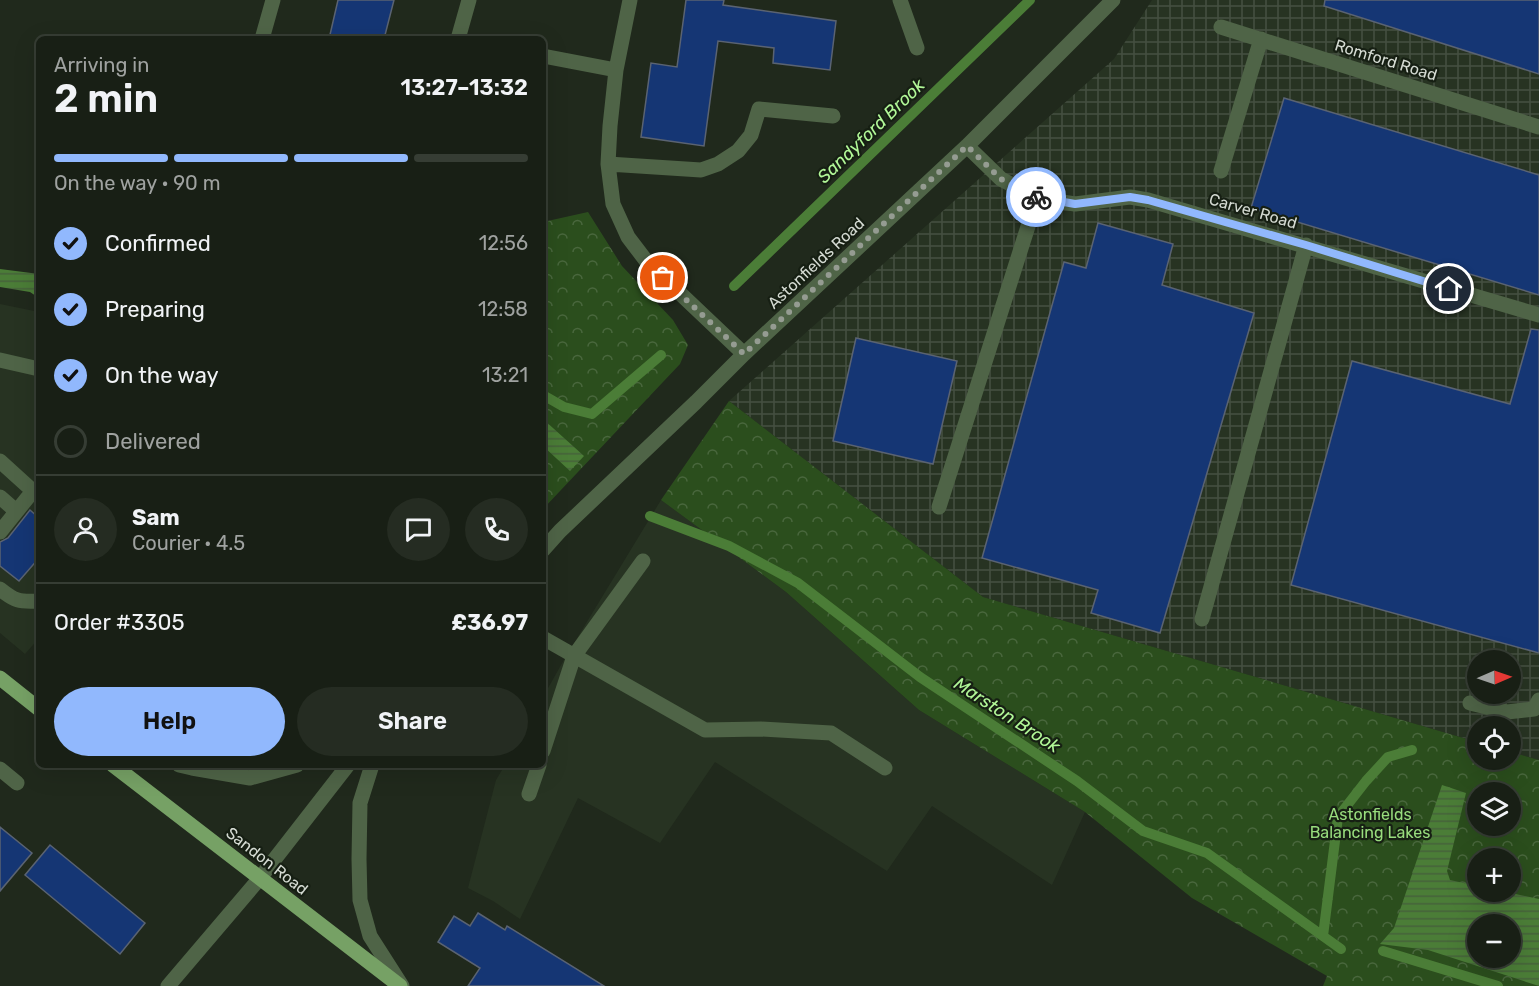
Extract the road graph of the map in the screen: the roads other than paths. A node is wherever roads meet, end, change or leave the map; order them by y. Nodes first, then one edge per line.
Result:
1 (273, 0) edge
2 (469, 0) edge
3 (630, 0) edge
4 (900, 0) edge
5 (1113, 0) edge
6 (1221, 27) dead end
7 (263, 36) edge
8 (459, 36) edge
9 (1261, 39) junction
10 (917, 48) dead end
11 (546, 57) edge
12 (616, 70) junction
13 (833, 116) dead end
14 (1539, 127) edge
15 (967, 146) junction
16 (608, 164) junction
17 (1221, 171) dead end
18 (1037, 198) junction
19 (1306, 245) junction
20 (1539, 315) edge
21 (744, 354) junction
22 (0, 360) edge
23 (36, 368) edge
24 (0, 461) edge
25 (36, 494) edge
26 (0, 497) edge
27 (939, 507) dead end
28 (16, 512) junction
29 (0, 532) edge
30 (546, 547) edge
31 (643, 561) dead end
32 (0, 589) edge
33 (36, 601) edge
34 (1202, 619) dead end
35 (546, 640) edge
36 (574, 656) junction
37 (0, 678) edge
38 (1539, 700) edge
39 (1474, 704) edge
40 (36, 707) edge
41 (546, 742) edge
42 (117, 768) edge
43 (195, 768) edge
44 (286, 768) edge
45 (346, 768) edge
46 (371, 768) edge
47 (537, 768) edge
48 (885, 768) dead end
49 (0, 769) edge
50 (17, 783) dead end
51 (529, 794) dead end
52 (260, 878) junction
53 (168, 986) edge
54 (401, 986) edge

1 - 7 street
2 - 8 street
3 - 12 street
4 - 10 street
5 - 15 street, Astonfields Road
6 - 9 street, Romford Road
9 - 14 street, Romford Road
9 - 17 street
11 - 12 street
12 - 16 street
13 - 16 street
15 - 18 street, Carver Road
15 - 21 street, Astonfields Road
16 - 21 street
18 - 19 street, Carver Road
18 - 27 street
19 - 20 street, Carver Road
19 - 34 street
21 - 30 street, Astonfields Road
22 - 23 street
24 - 25 street
25 - 28 street
26 - 28 street
28 - 29 street
31 - 36 street
32 - 33 street
35 - 36 street
36 - 41 street
36 - 48 street
37 - 40 main road
38 - 39 street
42 - 52 main road, Sandon Road
43 - 44 street
45 - 52 street
46 - 54 street
47 - 51 street
49 - 50 street
52 - 53 street
52 - 54 main road, Sandon Road

